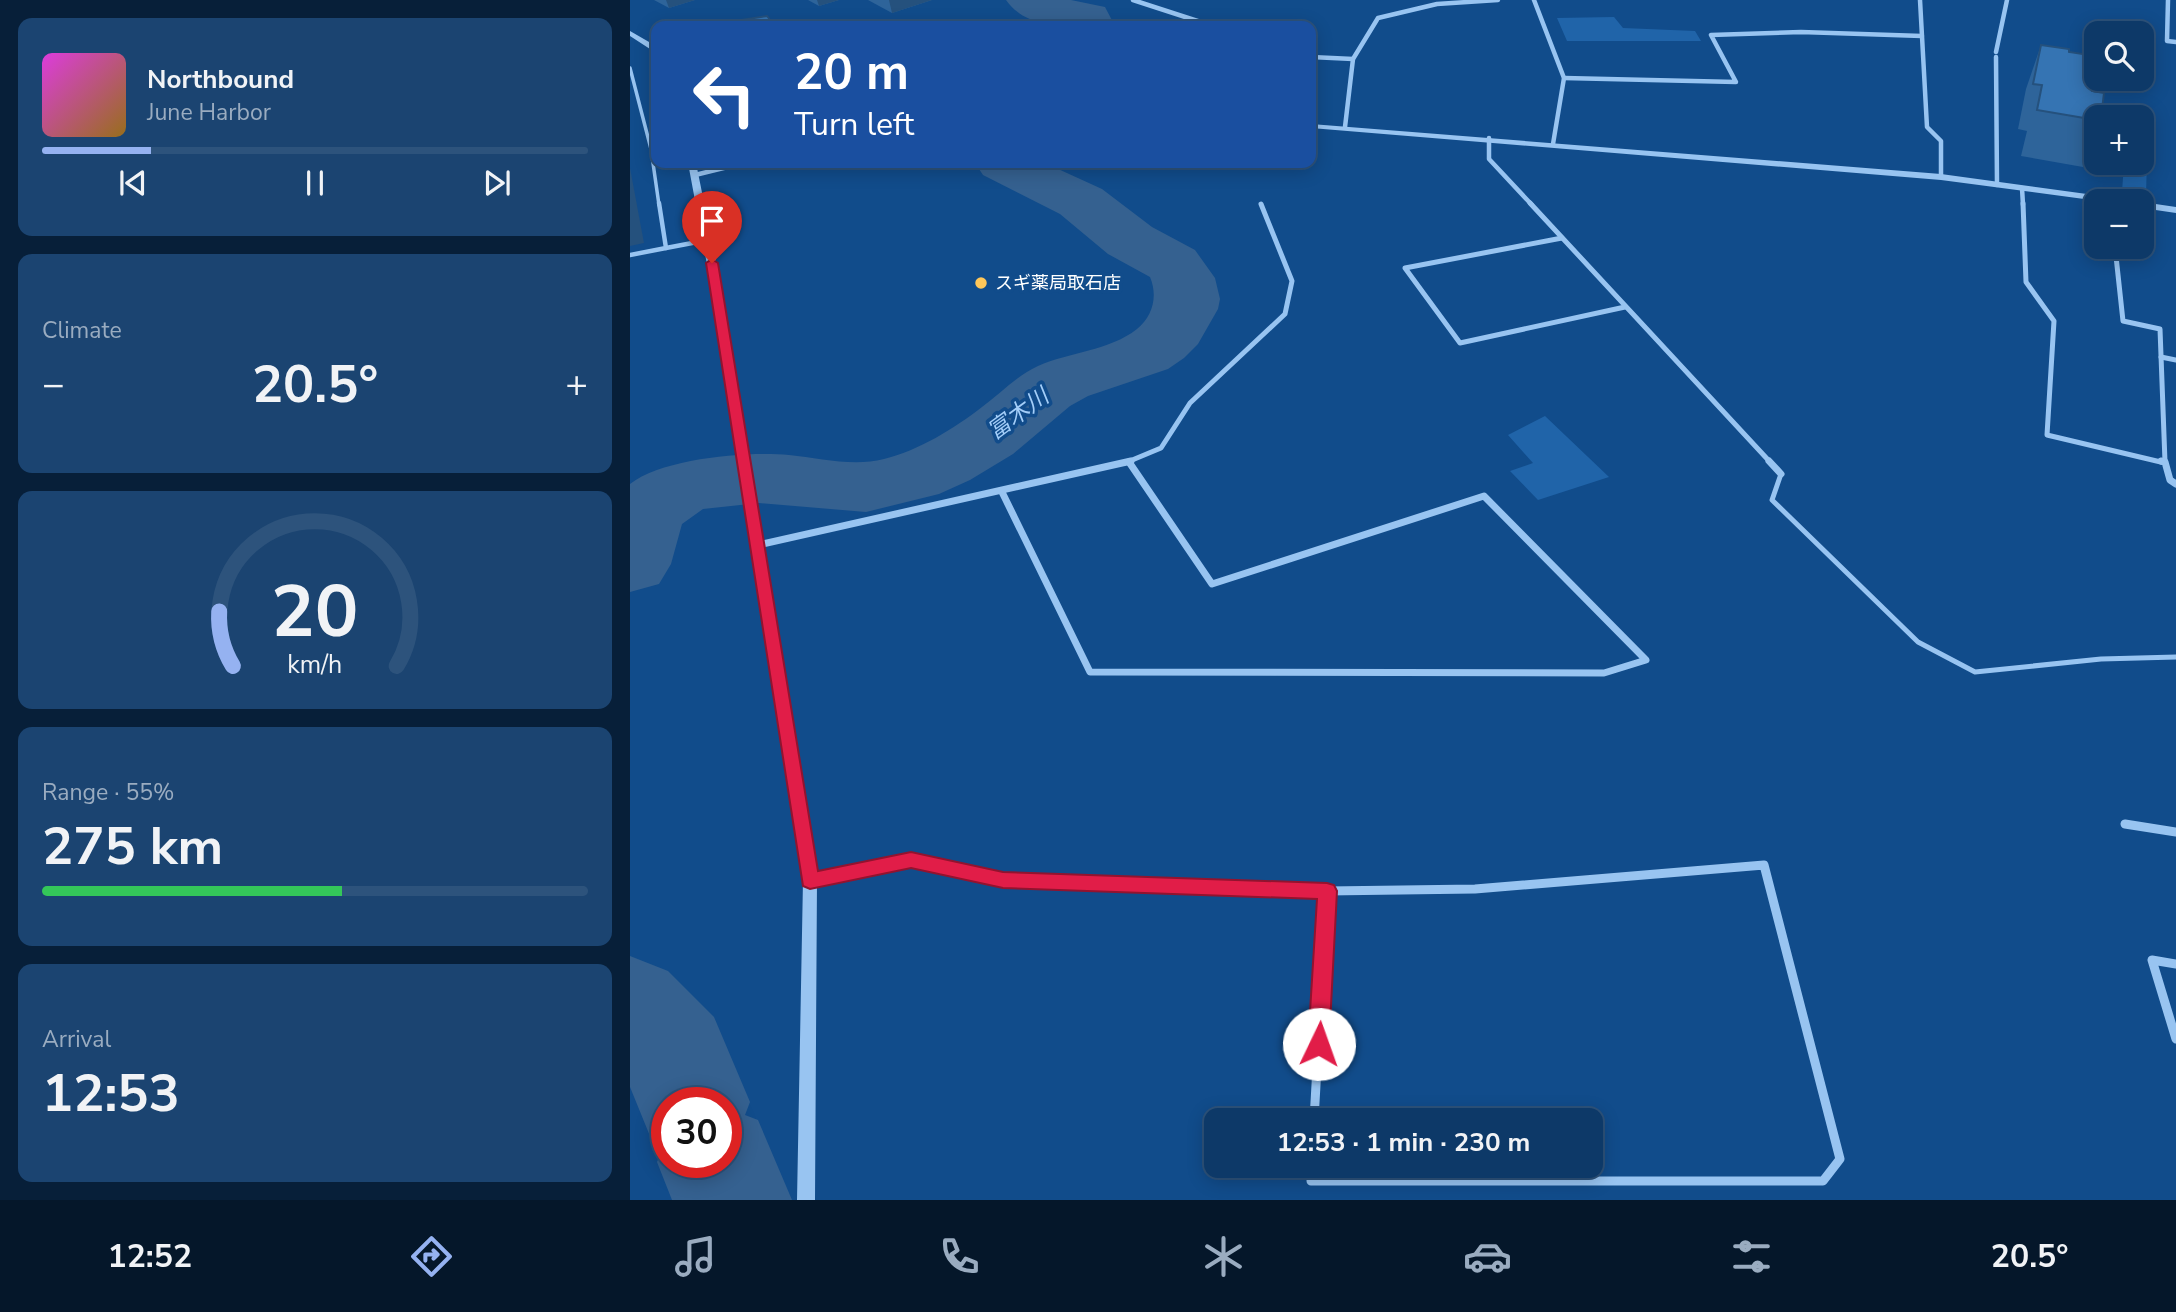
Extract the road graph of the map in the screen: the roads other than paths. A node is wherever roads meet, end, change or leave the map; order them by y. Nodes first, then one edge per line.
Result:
1 (1133, 0) edge
2 (1487, 0) edge
3 (1499, 0) edge
4 (1534, 0) edge
5 (1920, 0) edge
6 (2007, 0) edge
7 (2168, 0) edge
8 (1198, 21) edge
9 (630, 33) edge
10 (1922, 36) junction
11 (2176, 42) edge
12 (651, 47) edge
13 (1316, 57) edge
14 (1353, 60) junction
15 (630, 68) edge
16 (1564, 78) junction
17 (1316, 126) edge
18 (1345, 127) junction
19 (1489, 138) junction
20 (1553, 144) junction
21 (651, 149) edge
22 (654, 168) edge
23 (694, 169) edge
24 (1941, 177) junction
25 (1997, 185) junction
26 (2022, 188) junction
27 (2084, 197) edge
28 (1261, 204) dead end
29 (2154, 206) edge
30 (2176, 209) edge
31 (1562, 238) junction
32 (708, 240) junction
33 (667, 248) junction
34 (630, 255) edge
35 (2116, 259) edge
36 (1625, 307) junction
37 (2161, 357) junction
38 (2176, 360) edge
39 (1129, 462) junction
40 (2165, 462) junction
41 (1781, 474) joint
42 (2176, 484) edge
43 (1002, 492) junction
44 (758, 545) junction
45 (2176, 657) edge
46 (2125, 824) dead end
47 (2176, 832) edge
48 (810, 880) junction
49 (1327, 891) junction
50 (2176, 964) edge
51 (2176, 1039) edge
52 (1315, 1108) edge
53 (1311, 1178) edge
54 (806, 1200) edge

1 - 8 street
2 - 3 street
2 - 14 street
4 - 16 street
5 - 10 street
6 - 25 street
7 - 11 street
9 - 12 street
10 - 16 street
10 - 24 street
13 - 14 street
14 - 18 street
15 - 21 lane
16 - 20 street
17 - 18 street
18 - 19 street
19 - 20 street
19 - 31 street
20 - 24 street
22 - 33 lane
23 - 32 street
24 - 25 street
25 - 26 street
26 - 27 street
26 - 40 street
28 - 39 street
29 - 30 street
31 - 36 street
31 - 36 street
32 - 33 lane
32 - 44 street
33 - 34 lane
35 - 37 street
36 - 41 street
37 - 38 street
37 - 40 street
39 - 43 street
39 - 43 street
40 - 42 street
41 - 45 lane
43 - 44 street
44 - 48 street
46 - 47 street
48 - 49 street
48 - 54 street
49 - 52 street
49 - 53 street
50 - 51 street

